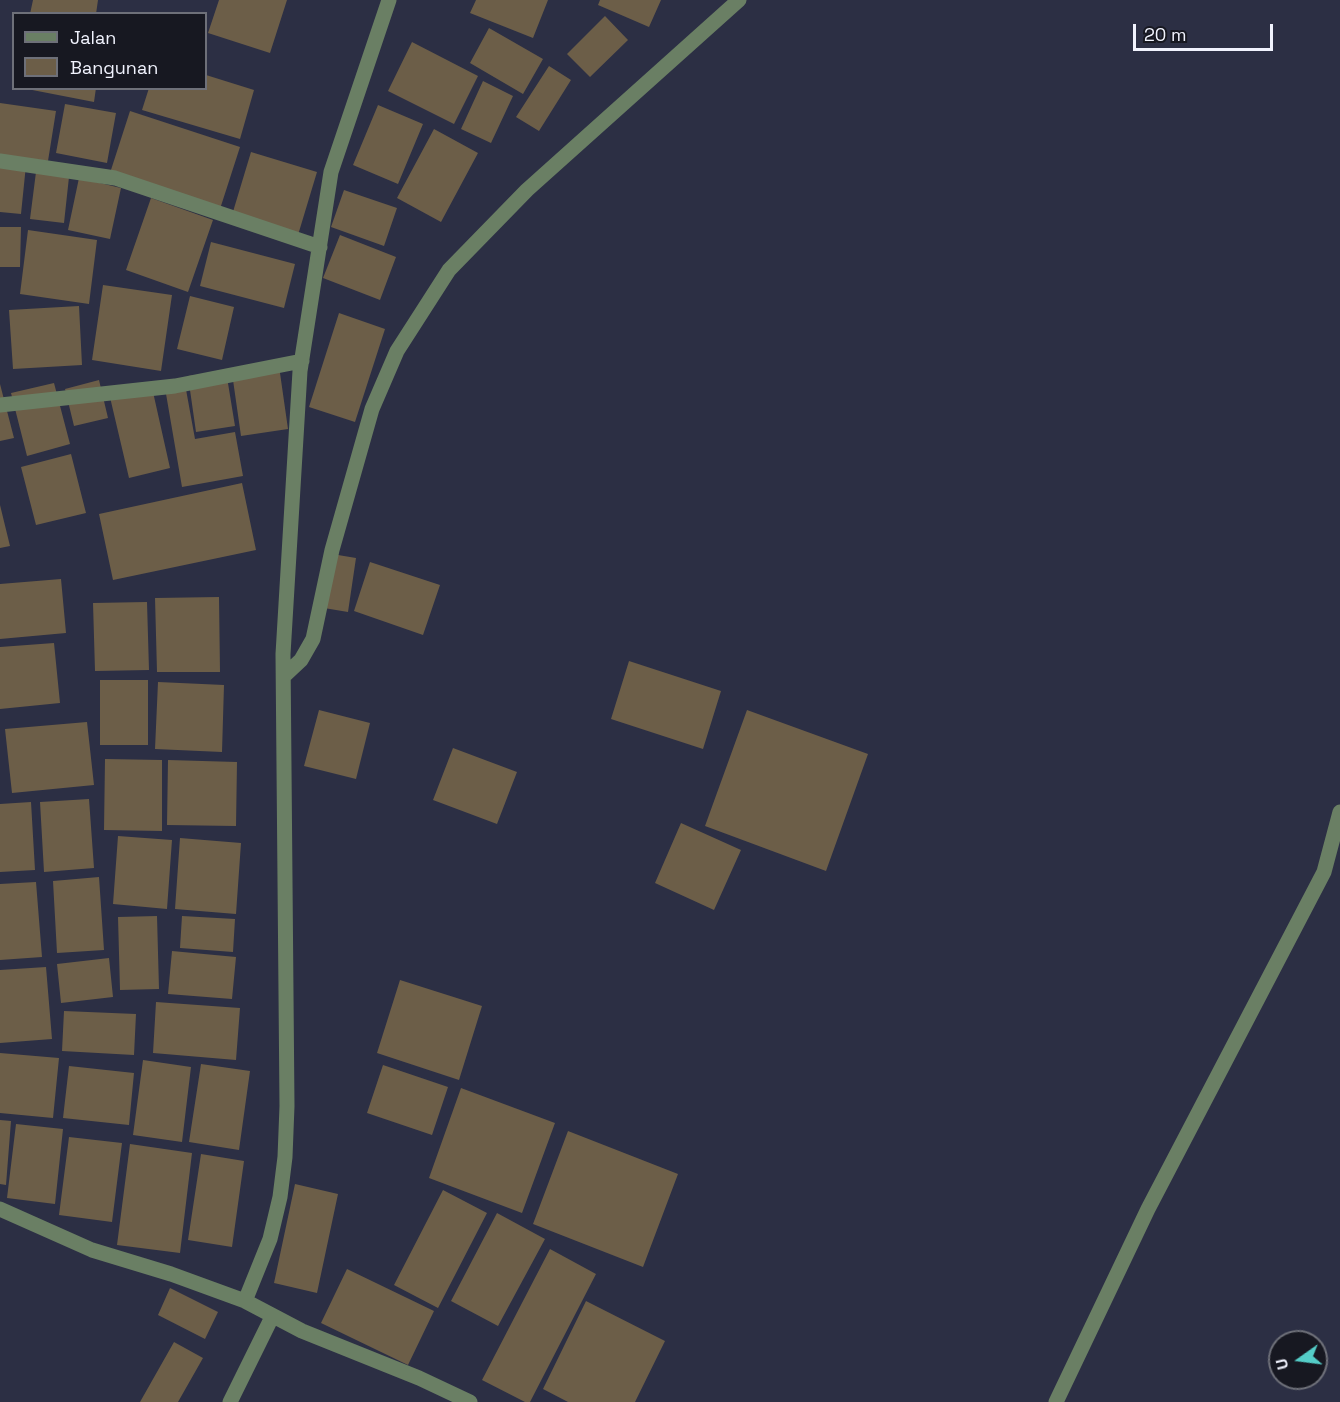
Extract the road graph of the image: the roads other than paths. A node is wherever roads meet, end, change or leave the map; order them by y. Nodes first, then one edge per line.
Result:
1 (389, 0) edge
2 (739, 0) edge
3 (0, 161) edge
4 (320, 247) junction
5 (302, 362) junction
6 (0, 405) edge
7 (285, 675) junction
8 (1340, 812) edge
9 (0, 1209) edge
10 (245, 1301) junction
11 (272, 1317) junction
12 (230, 1402) edge
13 (470, 1402) edge
14 (1056, 1402) edge

1 - 4 street
2 - 7 street
3 - 4 street
4 - 5 street
5 - 6 street
5 - 7 street
7 - 10 street
8 - 14 street
9 - 10 street
10 - 11 street
11 - 12 street
11 - 13 street

